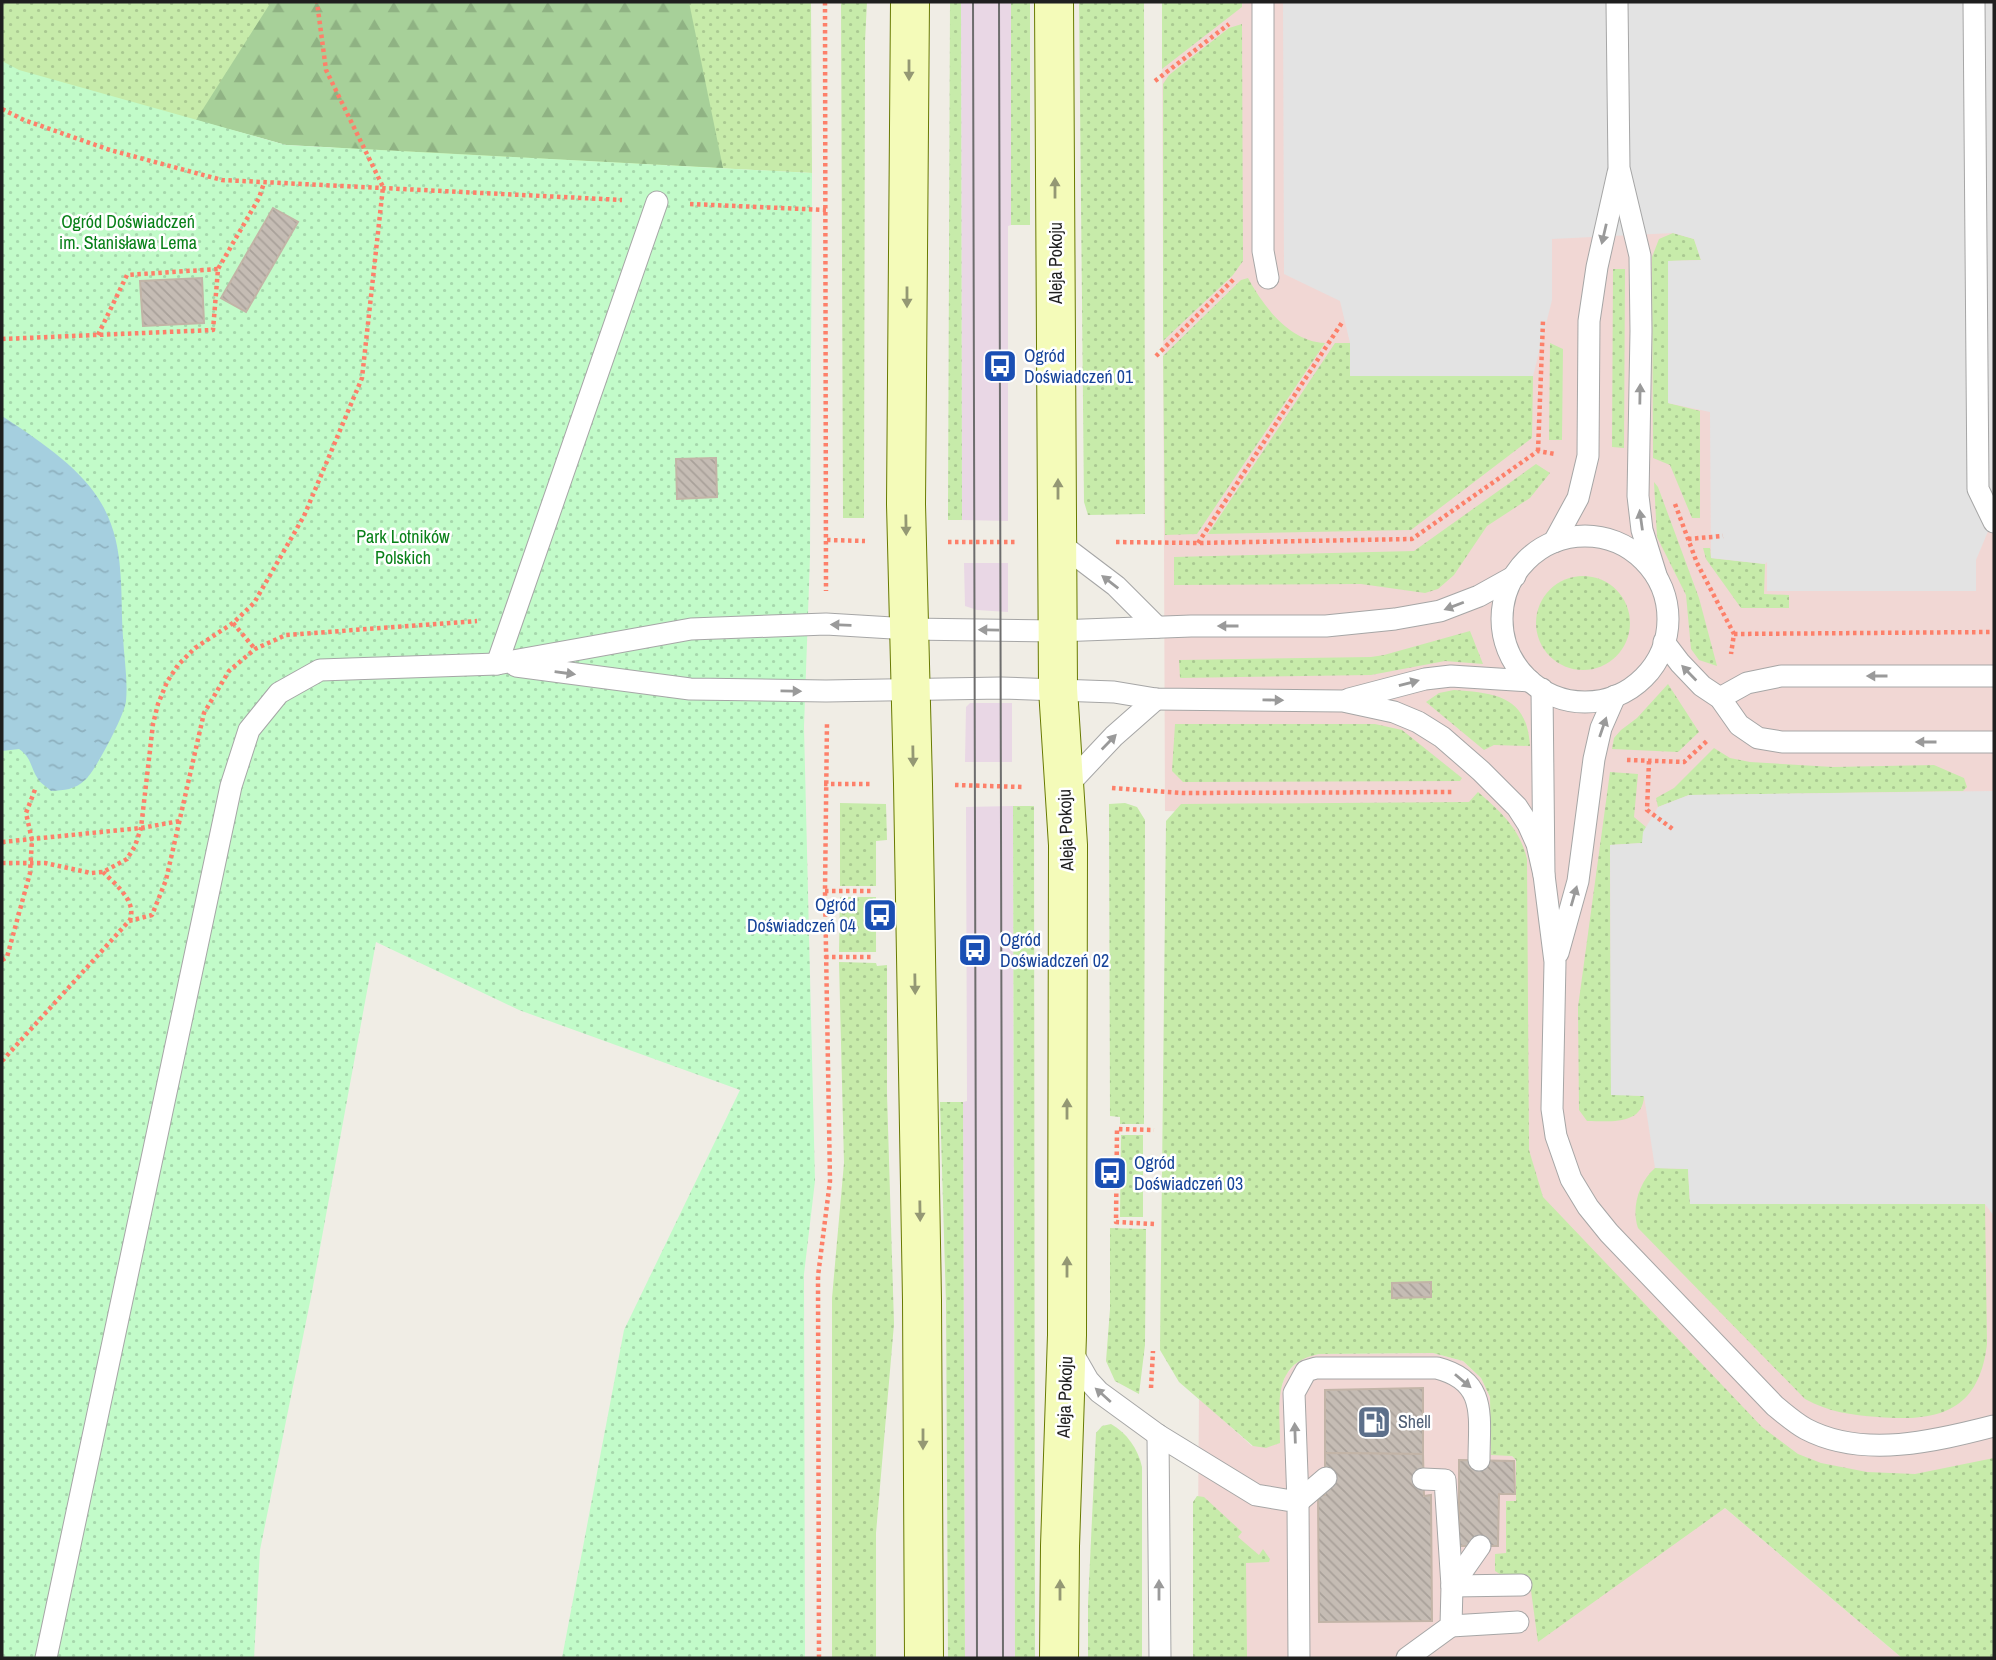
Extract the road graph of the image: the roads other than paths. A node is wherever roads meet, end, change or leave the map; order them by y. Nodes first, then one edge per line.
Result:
1 (910, 2) edge
2 (1054, 2) edge
3 (1263, 2) edge
4 (1618, 2) edge
5 (1974, 2) edge
6 (1619, 168) junction
7 (657, 202) road end
8 (1268, 278) dead end
9 (1994, 522) edge
10 (1040, 542) junction
11 (1553, 542) junction
12 (1656, 575) junction
13 (1515, 576) junction
14 (1157, 627) junction
15 (909, 629) junction
16 (1058, 631) junction
17 (1664, 642) junction
18 (497, 664) junction
19 (1994, 676) edge
20 (1536, 685) junction
21 (911, 688) junction
22 (1058, 688) junction
23 (1615, 696) junction
24 (1720, 698) junction
25 (1156, 699) junction
26 (1343, 701) junction
27 (1994, 742) edge
28 (1065, 788) junction
29 (1544, 875) junction
30 (1555, 962) junction
31 (1068, 1335) junction
32 (1994, 1426) edge
33 (1158, 1435) junction
34 (1479, 1460) dead end
35 (1326, 1478) dead end
36 (1423, 1479) dead end
37 (1298, 1502) junction
38 (1479, 1546) dead end
39 (1452, 1586) junction
40 (1521, 1586) dead end
41 (1518, 1622) dead end
42 (1451, 1626) junction
43 (46, 1658) edge
44 (924, 1658) edge
45 (1059, 1658) edge
46 (1160, 1658) edge
47 (1299, 1658) edge
48 (1407, 1658) edge

1 -> 15 main road
10 -> 2 main road, Aleja Pokoju
3 - 8 lane
4 - 6 lane
5 - 9 lane
6 -> 11 lane
12 -> 6 lane
7 - 18 lane
14 -> 10 lane
10 - 16 main road, Aleja Pokoju
11 - 12 lane
11 - 13 lane
12 - 17 lane
13 -> 14 lane
13 - 20 lane
14 - 16 lane
16 -> 15 lane
15 -> 18 lane
15 - 21 main road
16 - 22 main road, Aleja Pokoju
17 - 23 lane
24 -> 17 lane
18 -> 21 lane
18 - 43 lane
19 -> 24 lane
20 - 23 lane
26 -> 20 lane
20 - 29 lane
21 - 22 lane
21 -> 44 main road
22 - 25 lane
22 - 28 main road, Aleja Pokoju
30 -> 23 lane
27 -> 24 lane
25 -> 26 lane
28 -> 25 lane
26 - 29 lane
31 -> 28 main road, Aleja Pokoju
29 - 30 lane
30 - 32 lane
33 -> 31 lane
45 -> 31 main road, Aleja Pokoju
33 - 37 lane
46 -> 33 lane
37 -> 34 lane
35 - 37 lane
36 - 39 lane
37 - 47 lane
38 - 39 lane
39 - 40 lane
39 - 42 lane
41 - 42 lane
42 - 48 lane

